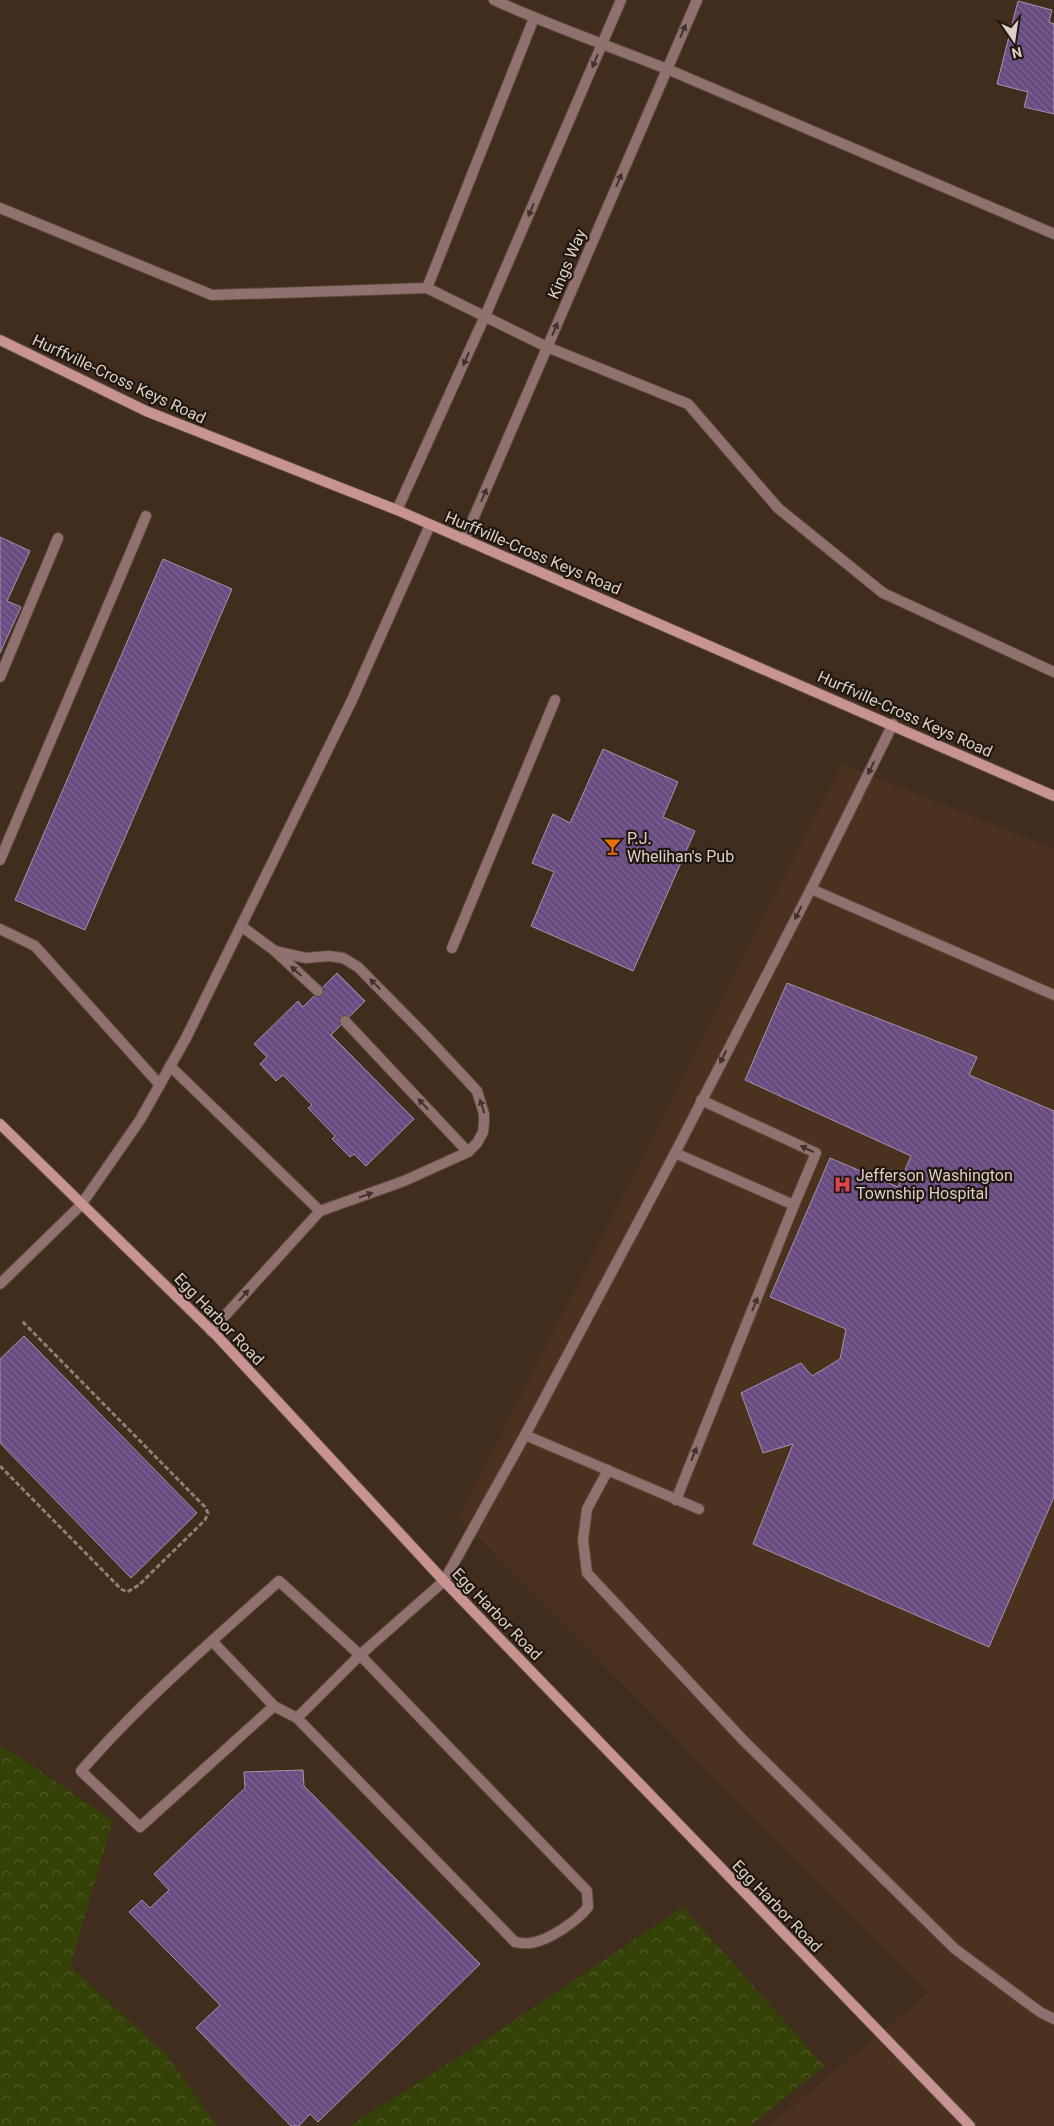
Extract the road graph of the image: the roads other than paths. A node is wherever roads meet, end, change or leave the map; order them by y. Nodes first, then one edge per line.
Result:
1 (494, 0) edge
2 (621, 0) edge
3 (696, 0) edge
4 (534, 18) junction
5 (603, 43) junction
6 (667, 69) junction
7 (0, 208) edge
8 (1054, 234) edge
9 (427, 288) junction
10 (485, 316) junction
11 (0, 340) edge
12 (547, 346) junction
13 (397, 510) junction
14 (146, 516) dead end
15 (430, 525) junction
16 (58, 538) dead end
17 (464, 540) junction
18 (1054, 672) edge
19 (0, 677) edge
20 (554, 700) dead end
21 (893, 724) junction
22 (1054, 796) edge
23 (0, 860) edge
24 (811, 889) junction
25 (241, 926) junction
26 (0, 929) edge
27 (452, 948) dead end
28 (275, 951) junction
29 (318, 992) dead end
30 (1054, 995) edge
31 (345, 1021) dead end
32 (170, 1066) junction
33 (160, 1085) junction
34 (701, 1100) junction
35 (0, 1124) edge
36 (468, 1152) junction
37 (675, 1152) junction
38 (81, 1205) junction
39 (794, 1205) junction
40 (320, 1210) junction
41 (0, 1284) edge
42 (211, 1331) junction
43 (525, 1435) junction
44 (608, 1470) junction
45 (676, 1500) junction
46 (699, 1509) dead end
47 (444, 1581) junction
48 (212, 1641) junction
49 (360, 1656) junction
50 (274, 1706) junction
51 (297, 1718) junction
52 (1054, 2020) edge
53 (970, 2126) edge

1 - 4 street
2 - 5 street
6 -> 3 street, Kings Way
4 - 5 street
4 - 9 street
5 - 6 street
5 -> 10 street
6 - 8 street
12 -> 6 street, Kings Way
7 - 9 street
9 - 10 street
10 - 12 street
10 -> 13 street
11 - 13 main road, Hurffville-Cross Keys Road
17 -> 12 street, Kings Way
12 - 18 street
13 - 15 main road, Hurffville-Cross Keys Road
14 - 23 street
15 - 17 main road, Hurffville-Cross Keys Road
15 - 25 street
16 - 19 street
17 - 21 main road, Hurffville-Cross Keys Road
20 - 27 street
21 - 22 main road, Hurffville-Cross Keys Road
21 -> 24 street
24 - 30 street
24 -> 34 street
25 - 28 street
25 - 32 street
26 - 33 street
29 -> 28 street
36 -> 28 street
36 -> 31 street
32 - 33 street
32 - 40 street
33 - 38 street
34 - 37 street
39 -> 34 street
35 - 38 main road, Egg Harbor Road
40 -> 36 street
37 - 39 street
37 - 43 street
38 - 41 street
38 - 42 main road, Egg Harbor Road
45 -> 39 street
42 -> 40 street
42 - 47 main road, Egg Harbor Road
43 - 44 street
43 - 47 street
44 - 45 street
44 - 52 street
45 - 46 street
47 - 49 street
47 - 53 main road, Egg Harbor Road
48 - 49 street
48 - 50 street
48 - 50 street
49 - 51 street
49 - 51 street
50 - 51 street

